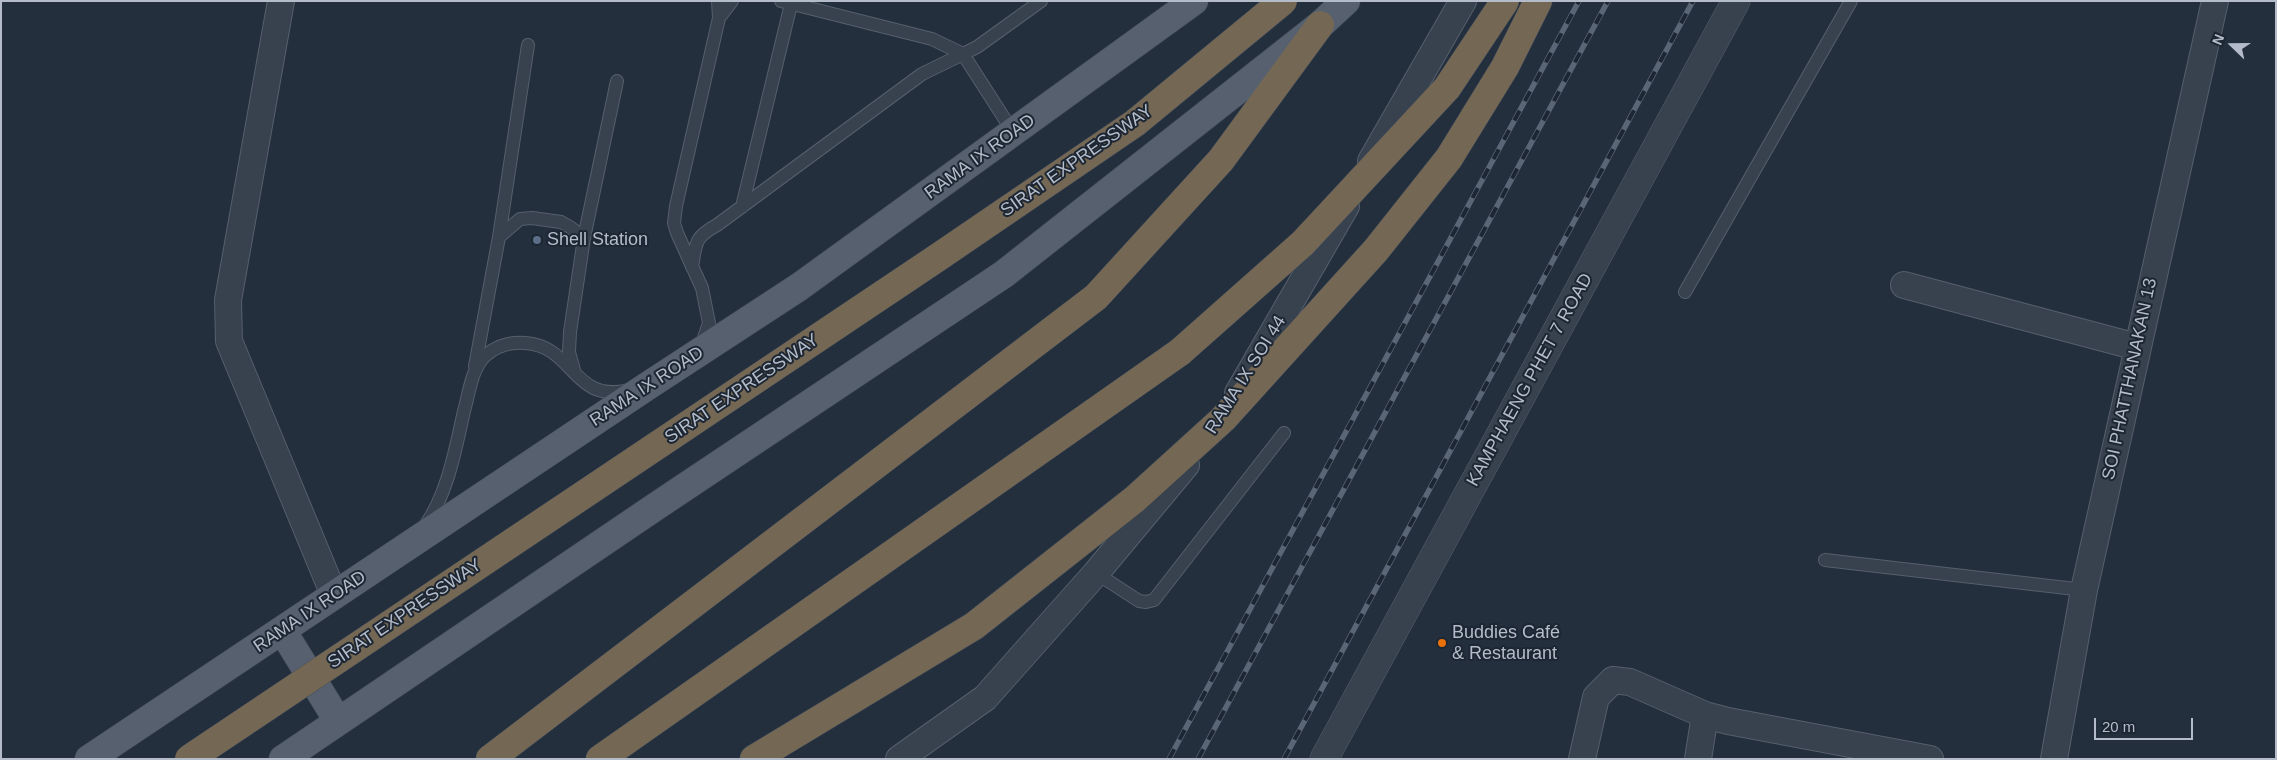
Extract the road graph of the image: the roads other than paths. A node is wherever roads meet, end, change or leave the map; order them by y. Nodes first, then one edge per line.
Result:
1 (281, 1) edge
2 (718, 1) edge
3 (732, 1) edge
4 (1041, 1) edge
5 (1194, 1) edge
6 (1282, 1) edge
7 (1346, 1) edge
8 (1463, 1) edge
9 (1505, 1) edge
10 (1538, 1) edge
11 (1736, 1) edge
12 (1851, 1) edge
13 (2215, 1) edge
14 (786, 2) edge
15 (719, 18) junction
16 (1320, 25) junction
17 (528, 45) dead end
18 (962, 54) junction
19 (617, 81) dead end
20 (1013, 132) junction
21 (742, 207) junction
22 (499, 237) junction
23 (584, 238) junction
24 (692, 267) junction
25 (1904, 285) dead end
26 (1685, 292) dead end
27 (2137, 347) junction
28 (700, 352) junction
29 (576, 375) junction
30 (472, 378) junction
31 (646, 386) junction
32 (1223, 419) junction
33 (1284, 433) dead end
34 (413, 542) junction
35 (1825, 560) dead end
36 (1096, 573) junction
37 (2084, 590) junction
38 (334, 595) junction
39 (282, 630) junction
40 (1705, 715) junction
41 (338, 721) junction
42 (90, 759) edge
43 (189, 759) edge
44 (282, 759) edge
45 (490, 759) edge
46 (600, 759) edge
47 (754, 759) edge
48 (899, 759) edge
49 (1324, 759) edge
50 (1582, 759) edge
51 (1698, 759) edge
52 (1930, 759) edge
53 (2054, 759) edge

1 - 38 street
2 - 15 lane
3 - 15 lane
4 - 18 lane
5 - 20 main road, RAMA IX ROAD
6 - 43 highway, SIRAT EXPRESSWAY, bridge
7 - 16 main road
8 - 32 street, RAMA IX SOI 44
9 - 46 highway, bridge
10 - 32 highway
11 - 49 street, KAMPHAENG PHET 7 ROAD
12 - 26 lane
13 - 27 street, SOI PHATTHANAKAN 13
14 - 18 lane
14 - 21 lane
15 - 24 lane
16 - 41 main road
16 - 45 highway
17 - 22 lane
18 - 20 lane
18 - 21 lane
19 - 23 lane
20 - 28 main road, RAMA IX ROAD
21 - 24 lane
22 - 23 lane
22 - 30 lane
23 - 29 lane
24 - 28 lane
25 - 27 street
27 - 37 street, SOI PHATTHANAKAN 13
28 - 31 main road, RAMA IX ROAD
29 - 30 lane
29 - 31 lane
30 - 34 lane
31 - 34 main road, RAMA IX ROAD
32 - 36 street, RAMA IX SOI 44
32 - 47 highway
33 - 36 lane
34 - 38 main road, RAMA IX ROAD
35 - 37 lane
36 - 48 street, RAMA IX SOI 44
37 - 53 street, SOI PHATTHANAKAN 13
38 - 39 main road, RAMA IX ROAD
39 - 41 main road
39 - 42 main road, RAMA IX ROAD
40 - 50 street
40 - 51 street
40 - 52 street
41 - 44 main road

